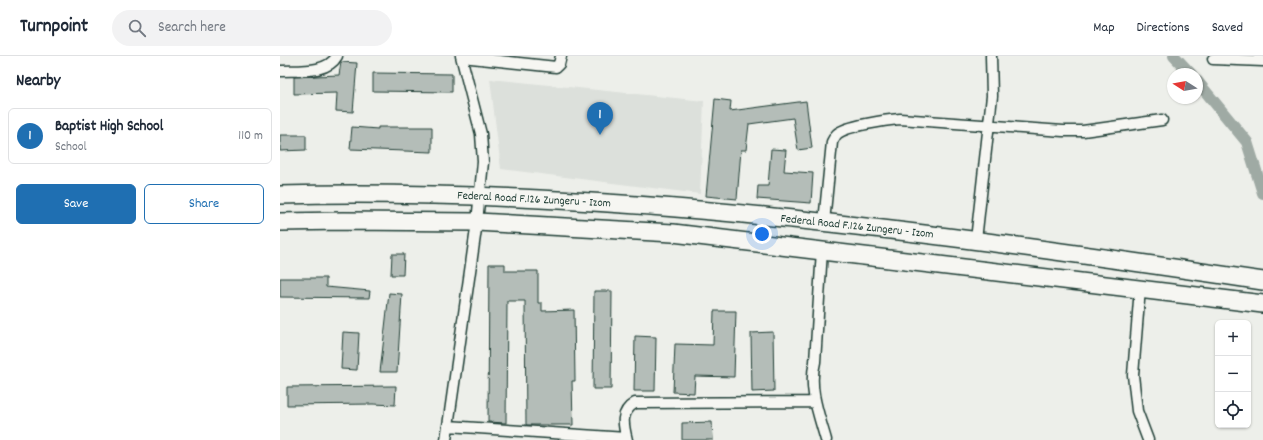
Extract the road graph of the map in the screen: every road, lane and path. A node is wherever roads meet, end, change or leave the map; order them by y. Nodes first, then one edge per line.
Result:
1 (337, 56) edge
2 (561, 56) edge
3 (991, 56) edge
4 (462, 57) edge
5 (1248, 58) edge
6 (1212, 59) dead end
7 (1263, 61) edge
8 (280, 70) edge
9 (1162, 120) dead end
10 (990, 124) junction
11 (280, 195) edge
12 (480, 195) junction
13 (280, 222) edge
14 (477, 222) junction
15 (824, 222) junction
16 (976, 240) junction
17 (822, 250) junction
18 (1095, 256) junction
19 (1263, 281) edge
20 (1092, 282) junction
21 (1140, 288) junction
22 (1263, 304) edge
23 (815, 402) junction
24 (448, 426) junction
25 (626, 439) edge
26 (446, 440) edge
27 (826, 440) edge
28 (1148, 440) edge

1 - 8 street
2 - 4 street
3 - 10 street
4 - 12 street
5 - 6 street
5 - 7 street
9 - 10 street
10 - 15 street
10 - 16 street
11 - 12 main road, Federal Road F.126 Zungeru - Izom
12 - 14 street
12 - 15 main road, Federal Road F.126 Zungeru - Izom
13 - 14 main road, Federal Road F.126 Zungeru - Izom
14 - 17 main road, Federal Road F.126 Zungeru - Izom
14 - 24 street
15 - 16 main road, Federal Road F.126 Zungeru - Izom
16 - 18 main road, Federal Road F.126 Zungeru - Izom
17 - 20 main road, Federal Road F.126 Zungeru - Izom
17 - 23 street
18 - 19 main road, Federal Road F.126 Zungeru - Izom
18 - 20 main road
20 - 21 main road, Federal Road F.126 Zungeru - Izom
21 - 22 main road, Federal Road F.126 Zungeru - Izom
21 - 28 street
23 - 25 street
23 - 27 street
24 - 25 street
24 - 26 street

